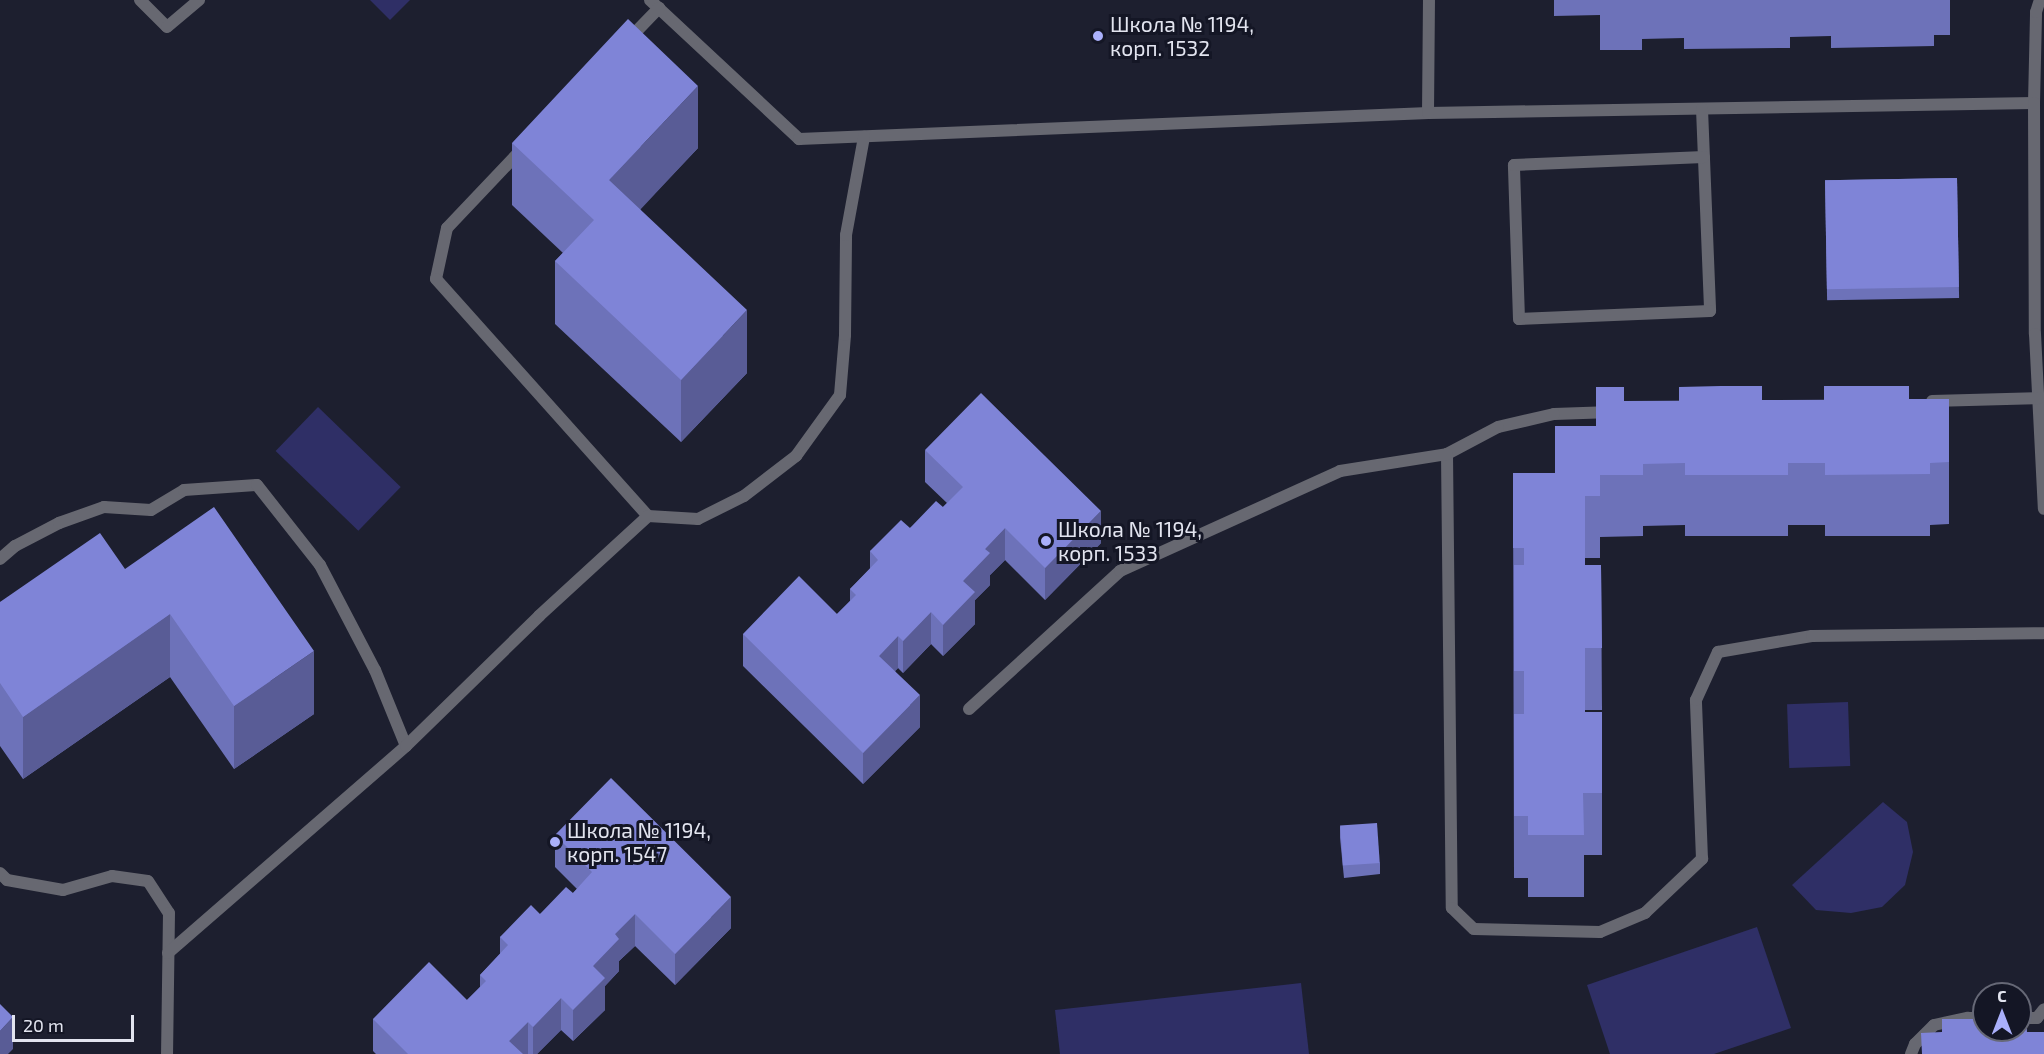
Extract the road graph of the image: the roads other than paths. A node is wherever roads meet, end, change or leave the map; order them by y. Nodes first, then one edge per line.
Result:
1 (140, 0) edge
2 (199, 0) edge
3 (1429, 0) edge
4 (2040, 0) edge
5 (654, 4) edge
6 (618, 50) edge
7 (2034, 103) junction
8 (1702, 109) junction
9 (1428, 113) junction
10 (864, 137) junction
11 (530, 141) edge
12 (1704, 157) junction
13 (2039, 398) junction
14 (1920, 402) edge
15 (1624, 412) edge
16 (1447, 454) junction
17 (2044, 509) edge
18 (648, 516) junction
19 (0, 560) edge
20 (2044, 623) edge
21 (2043, 633) edge
22 (2044, 640) edge
23 (969, 709) dead end
24 (406, 746) junction
25 (0, 873) edge
26 (168, 953) junction
27 (2044, 1009) edge
28 (1972, 1018) edge
29 (2032, 1018) edge
30 (168, 1054) edge
31 (1911, 1054) edge

1 - 2 lane
3 - 9 lane
4 - 7 lane
5 - 6 lane
5 - 10 lane
7 - 8 lane
7 - 13 lane
8 - 9 lane
8 - 12 lane
9 - 10 lane
10 - 18 lane
11 - 18 lane
12 - 12 lane
13 - 14 lane
13 - 17 lane
15 - 16 lane
16 - 21 lane
16 - 23 lane
18 - 24 lane
19 - 24 lane
20 - 21 lane
21 - 22 lane
24 - 26 lane
25 - 26 lane
26 - 30 lane
27 - 29 lane
28 - 31 lane

